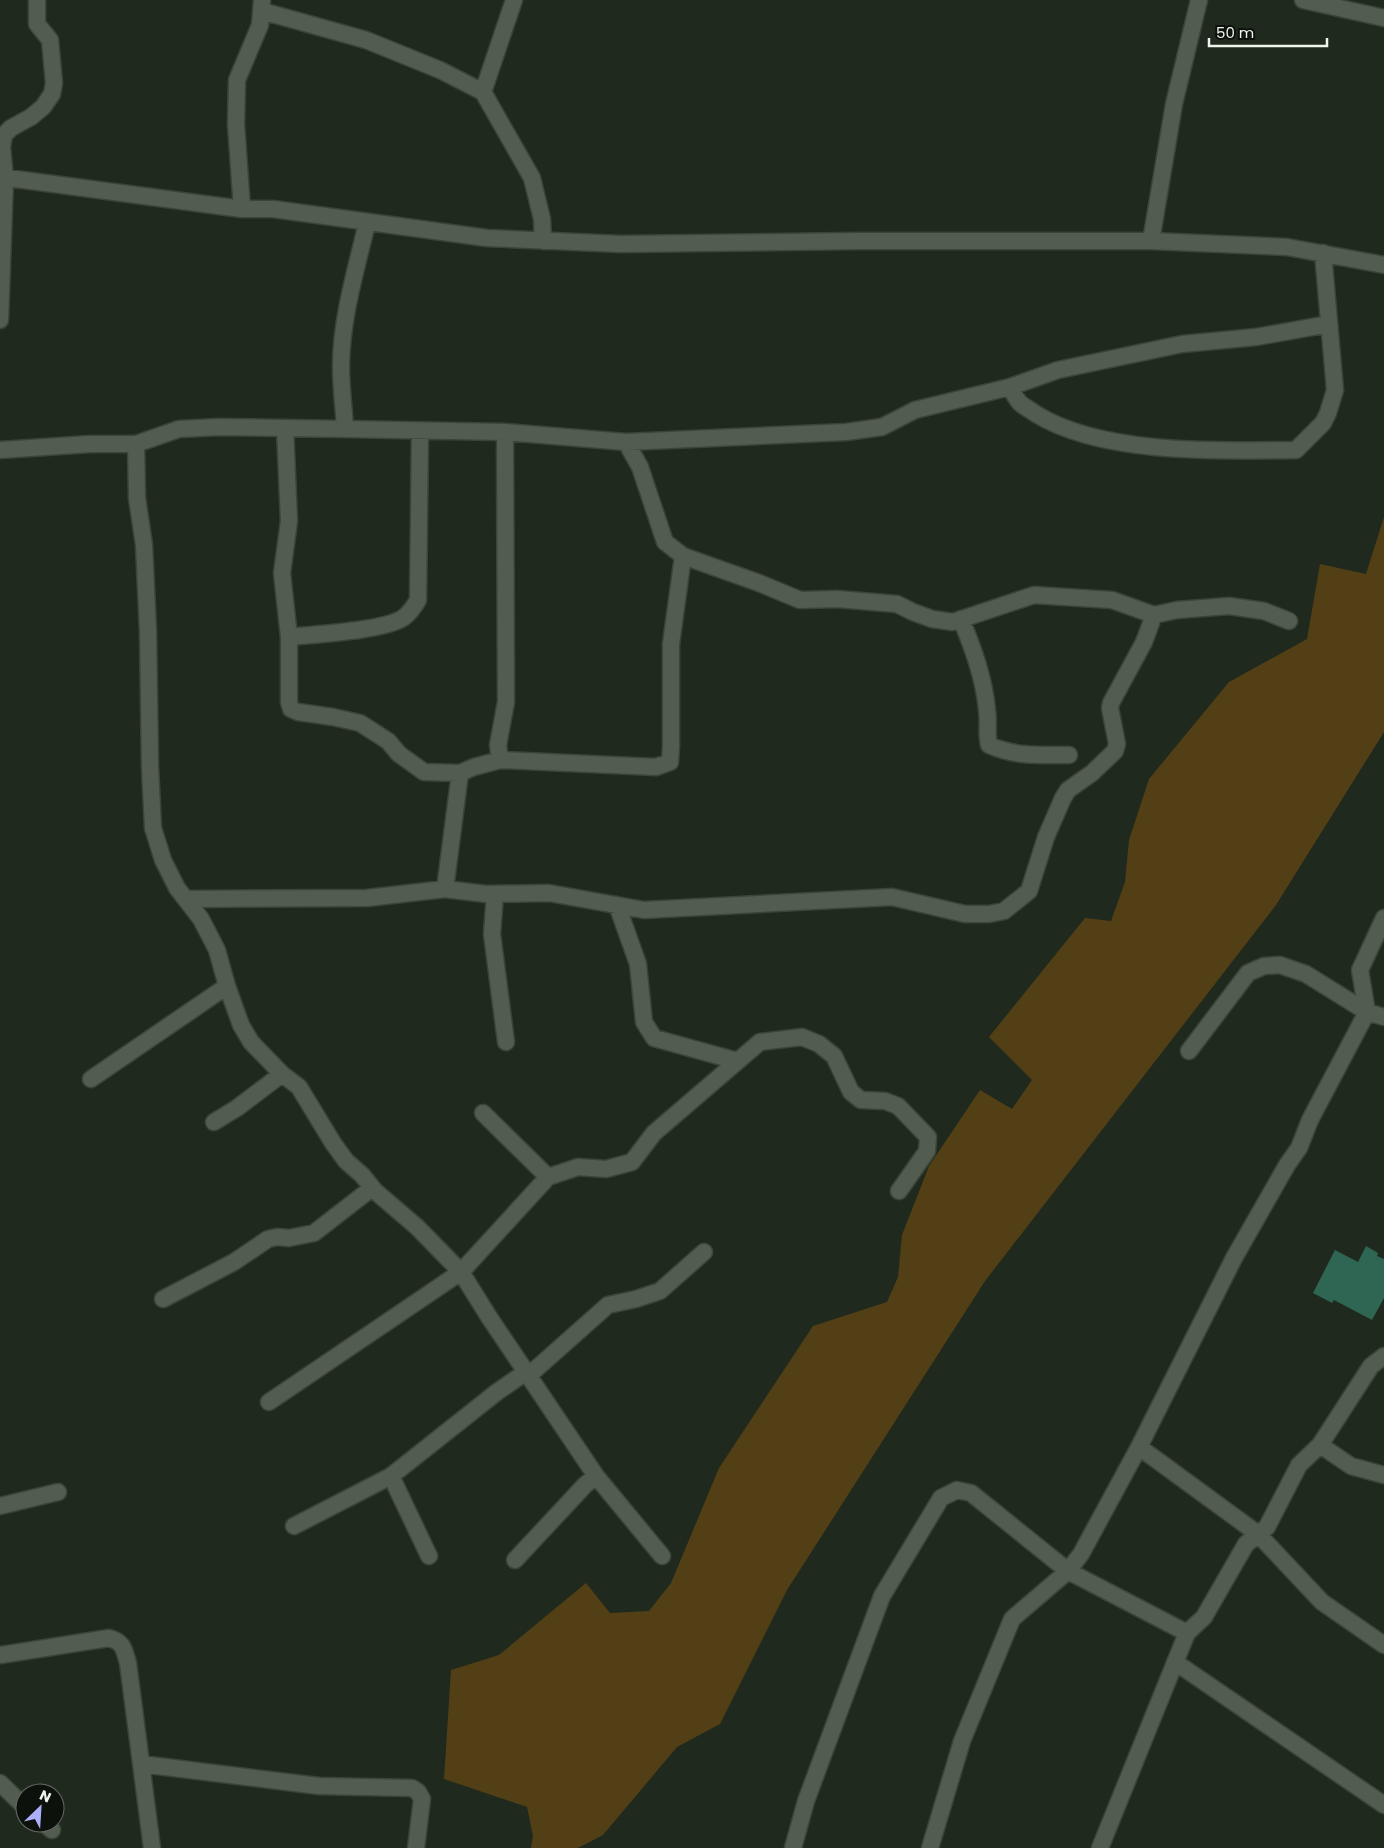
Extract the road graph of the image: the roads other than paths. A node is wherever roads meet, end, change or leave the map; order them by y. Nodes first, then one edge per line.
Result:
1 (37, 0) edge
2 (514, 0) edge
3 (1199, 0) edge
4 (1302, 0) edge
5 (262, 5) edge
6 (1384, 18) edge
7 (483, 92) junction
8 (2, 177) edge
9 (242, 209) junction
10 (367, 223) junction
11 (542, 241) junction
12 (1151, 241) junction
13 (1323, 253) junction
14 (1384, 264) edge
15 (0, 320) edge
16 (1329, 324) junction
17 (1010, 387) junction
18 (285, 428) junction
19 (345, 429) junction
20 (420, 432) junction
21 (505, 432) junction
22 (626, 442) junction
23 (136, 444) junction
24 (0, 450) edge
25 (683, 556) junction
26 (1154, 615) junction
27 (962, 619) junction
28 (1289, 621) dead end
29 (289, 637) junction
30 (1069, 755) dead end
31 (500, 760) junction
32 (460, 774) junction
33 (445, 889) junction
34 (496, 894) junction
35 (186, 900) junction
36 (616, 905) junction
37 (1384, 918) edge
38 (227, 986) junction
39 (1367, 1012) junction
40 (1384, 1018) edge
41 (506, 1042) dead end
42 (1189, 1051) dead end
43 (737, 1061) junction
44 (282, 1074) junction
45 (91, 1080) dead end
46 (483, 1113) dead end
47 (214, 1122) dead end
48 (548, 1176) junction
49 (372, 1188) junction
50 (899, 1191) dead end
51 (704, 1252) dead end
52 (461, 1272) junction
53 (163, 1299) dead end
54 (1384, 1356) edge
55 (527, 1374) junction
56 (269, 1402) dead end
57 (1320, 1445) junction
58 (1139, 1447) junction
59 (1384, 1475) edge
60 (390, 1476) junction
61 (596, 1476) junction
62 (58, 1492) dead end
63 (0, 1506) edge
64 (294, 1526) dead end
65 (1258, 1534) junction
66 (429, 1556) dead end
67 (662, 1556) dead end
68 (515, 1560) dead end
69 (1068, 1571) junction
70 (1187, 1633) junction
71 (1384, 1645) edge
72 (0, 1655) edge
73 (1175, 1662) junction
74 (142, 1764) junction
75 (0, 1783) edge
76 (15, 1797) edge
77 (1384, 1805) edge
78 (152, 1848) edge
79 (416, 1848) edge
80 (793, 1848) edge
81 (930, 1848) edge
82 (1100, 1848) edge

1 - 8 street
2 - 7 street
3 - 12 street
4 - 6 street
5 - 7 street
5 - 9 street
7 - 11 street
8 - 9 street
8 - 15 street
9 - 10 street
10 - 11 street
10 - 19 street
11 - 12 street
12 - 13 street
13 - 14 street
13 - 16 street
16 - 17 street
16 - 17 street
17 - 22 street
18 - 19 street
18 - 23 street
18 - 29 street
19 - 20 street
20 - 21 street
20 - 29 street
21 - 22 street
21 - 31 street
22 - 25 street
23 - 24 street
23 - 35 street
25 - 27 street
25 - 31 street
26 - 27 street
26 - 28 street
26 - 36 street
27 - 30 street
29 - 32 street
31 - 32 street
32 - 33 street
33 - 34 street
33 - 35 street
34 - 36 street
34 - 41 street
35 - 38 street
36 - 43 street
37 - 39 street
38 - 44 street
38 - 45 street
39 - 40 street
39 - 42 street
39 - 58 street
43 - 48 street
43 - 50 street
44 - 47 street
44 - 49 street
46 - 48 street
48 - 52 street
49 - 52 street
49 - 53 street
51 - 55 street
52 - 55 street
52 - 56 street
54 - 57 street
55 - 60 street
55 - 61 street
57 - 59 street
57 - 65 street
58 - 65 street
58 - 69 street
60 - 64 street
60 - 66 street
61 - 67 street
61 - 68 street
62 - 63 street
65 - 70 street
65 - 71 street
69 - 70 street
69 - 80 street
69 - 81 street
70 - 73 street
72 - 74 street
73 - 77 street
73 - 82 street
74 - 78 street
74 - 79 street
75 - 76 street

